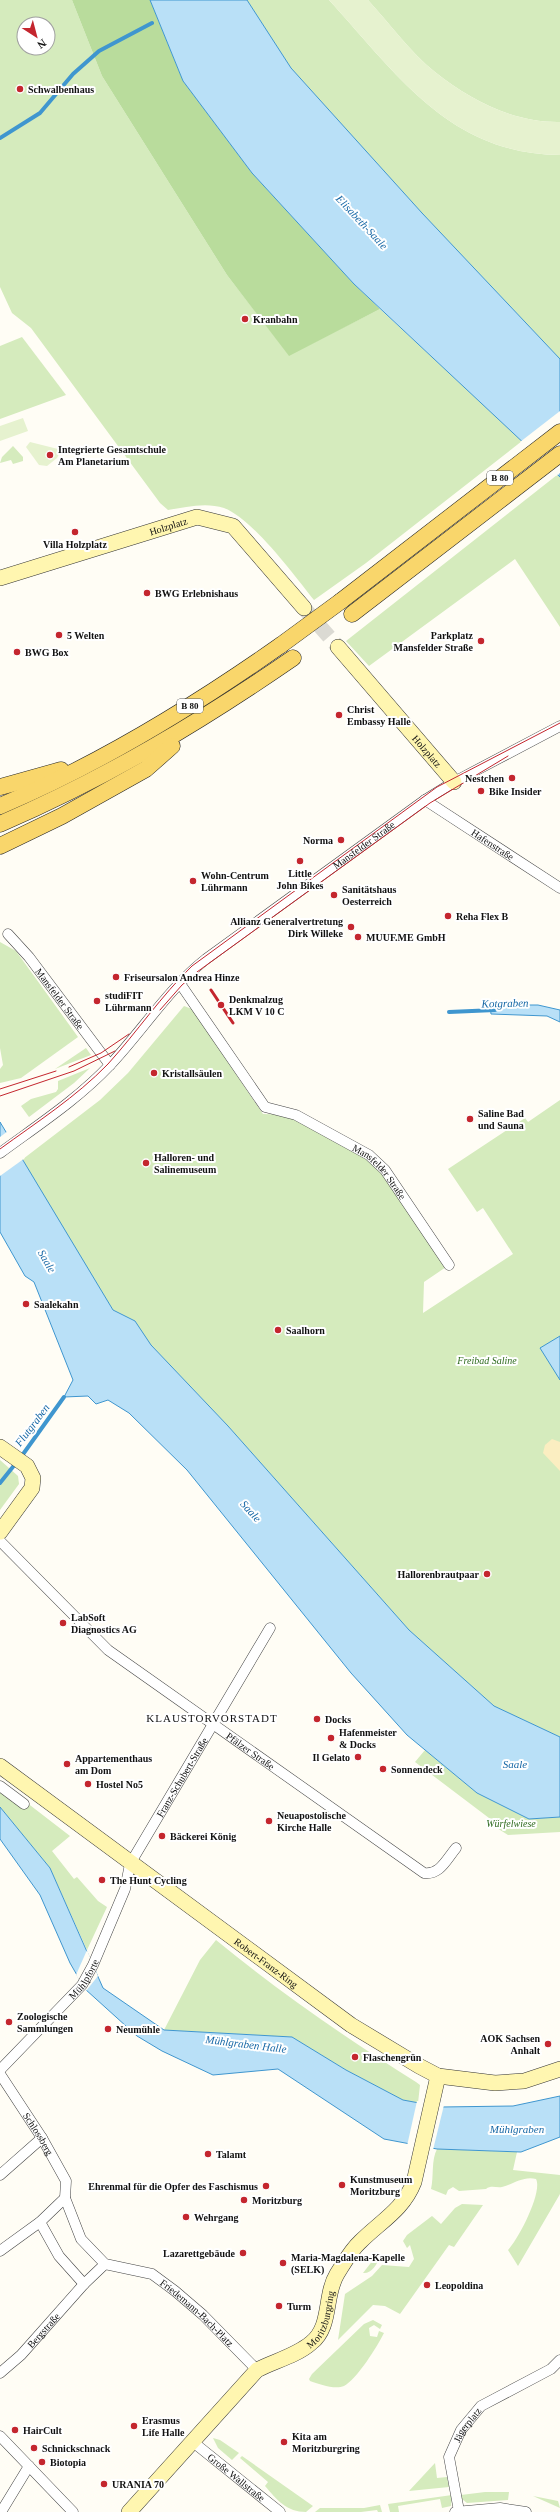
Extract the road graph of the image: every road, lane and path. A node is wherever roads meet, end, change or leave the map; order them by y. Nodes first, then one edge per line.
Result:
1 (560, 432) edge
2 (560, 454) edge
3 (0, 578) edge
4 (304, 608) tunnel mouth
5 (352, 614) dead end
6 (281, 644) junction
7 (338, 647) tunnel mouth
8 (293, 658) dead end
9 (225, 705) junction
10 (195, 724) junction
11 (560, 726) edge
12 (95, 760) junction
13 (454, 782) junction
14 (0, 786) edge
15 (425, 800) junction
16 (0, 806) edge
17 (0, 824) edge
18 (0, 846) edge
19 (560, 888) edge
20 (8, 934) dead end
21 (179, 982) junction
22 (110, 1065) junction
23 (0, 1153) edge
24 (449, 1265) dead end
25 (5, 1451) edge
26 (0, 1532) edge
27 (0, 1541) edge
28 (270, 1628) dead end
29 (213, 1725) junction
30 (0, 1766) edge
31 (0, 1786) edge
32 (24, 1804) dead end
33 (456, 1848) dead end
34 (130, 1864) junction
35 (560, 2069) edge
36 (0, 2070) edge
37 (0, 2074) edge
38 (438, 2076) junction
39 (42, 2138) junction
40 (0, 2175) edge
41 (65, 2198) junction
42 (40, 2222) junction
43 (0, 2251) edge
44 (105, 2264) junction
45 (84, 2284) junction
46 (560, 2360) edge
47 (257, 2370) junction
48 (0, 2374) edge
49 (0, 2436) edge
50 (194, 2442) junction
51 (29, 2466) junction
52 (1, 2512) edge
53 (73, 2512) edge
54 (129, 2512) edge
55 (280, 2512) edge
56 (457, 2512) edge
57 (526, 2512) edge

1 - 6 main road, B 80, bridge
2 - 5 main road, B 80
3 - 4 street, Holzplatz
6 - 9 main road
6 - 12 main road, B 80
7 - 13 street, Holzplatz
8 - 9 main road, B 80
9 - 10 main road, B 80
10 - 17 main road, B 80
10 - 18 main road
11 - 13 street, Mansfelder Straße
12 - 14 main road
12 - 16 main road, B 80
13 - 15 street, Mansfelder Straße
15 - 19 street, Hafenstraße
15 - 21 street, Mansfelder Straße
20 - 22 street, Mansfelder Straße
21 - 22 street, Mansfelder Straße
21 - 24 street, Mansfelder Straße
22 - 23 street, Mansfelder Straße
25 - 26 street
27 - 29 street, Pfälzer Straße
28 - 29 street, Franz-Schubert-Straße
29 - 33 street, Pfälzer Straße
29 - 34 street, Franz-Schubert-Straße
30 - 34 street, Robert-Franz-Ring
31 - 32 street
34 - 36 street, Mühlpforte
34 - 38 street, Robert-Franz-Ring
35 - 38 street, Robert-Franz-Ring
37 - 39 street, Schlossberg
38 - 47 street, Moritzburgring
39 - 40 street
39 - 41 street, Schlossberg
41 - 42 street
41 - 44 street
42 - 43 street
42 - 45 street
44 - 45 street
44 - 47 street, Friedemann-Bach-Platz
45 - 48 street, Bergstraße
46 - 56 street, Jägerplatz
47 - 50 street, Moritzburgring
49 - 51 street
50 - 54 street, Moritzburgring
50 - 55 street, Große Wallstraße
51 - 52 street
51 - 53 street
56 - 57 street

